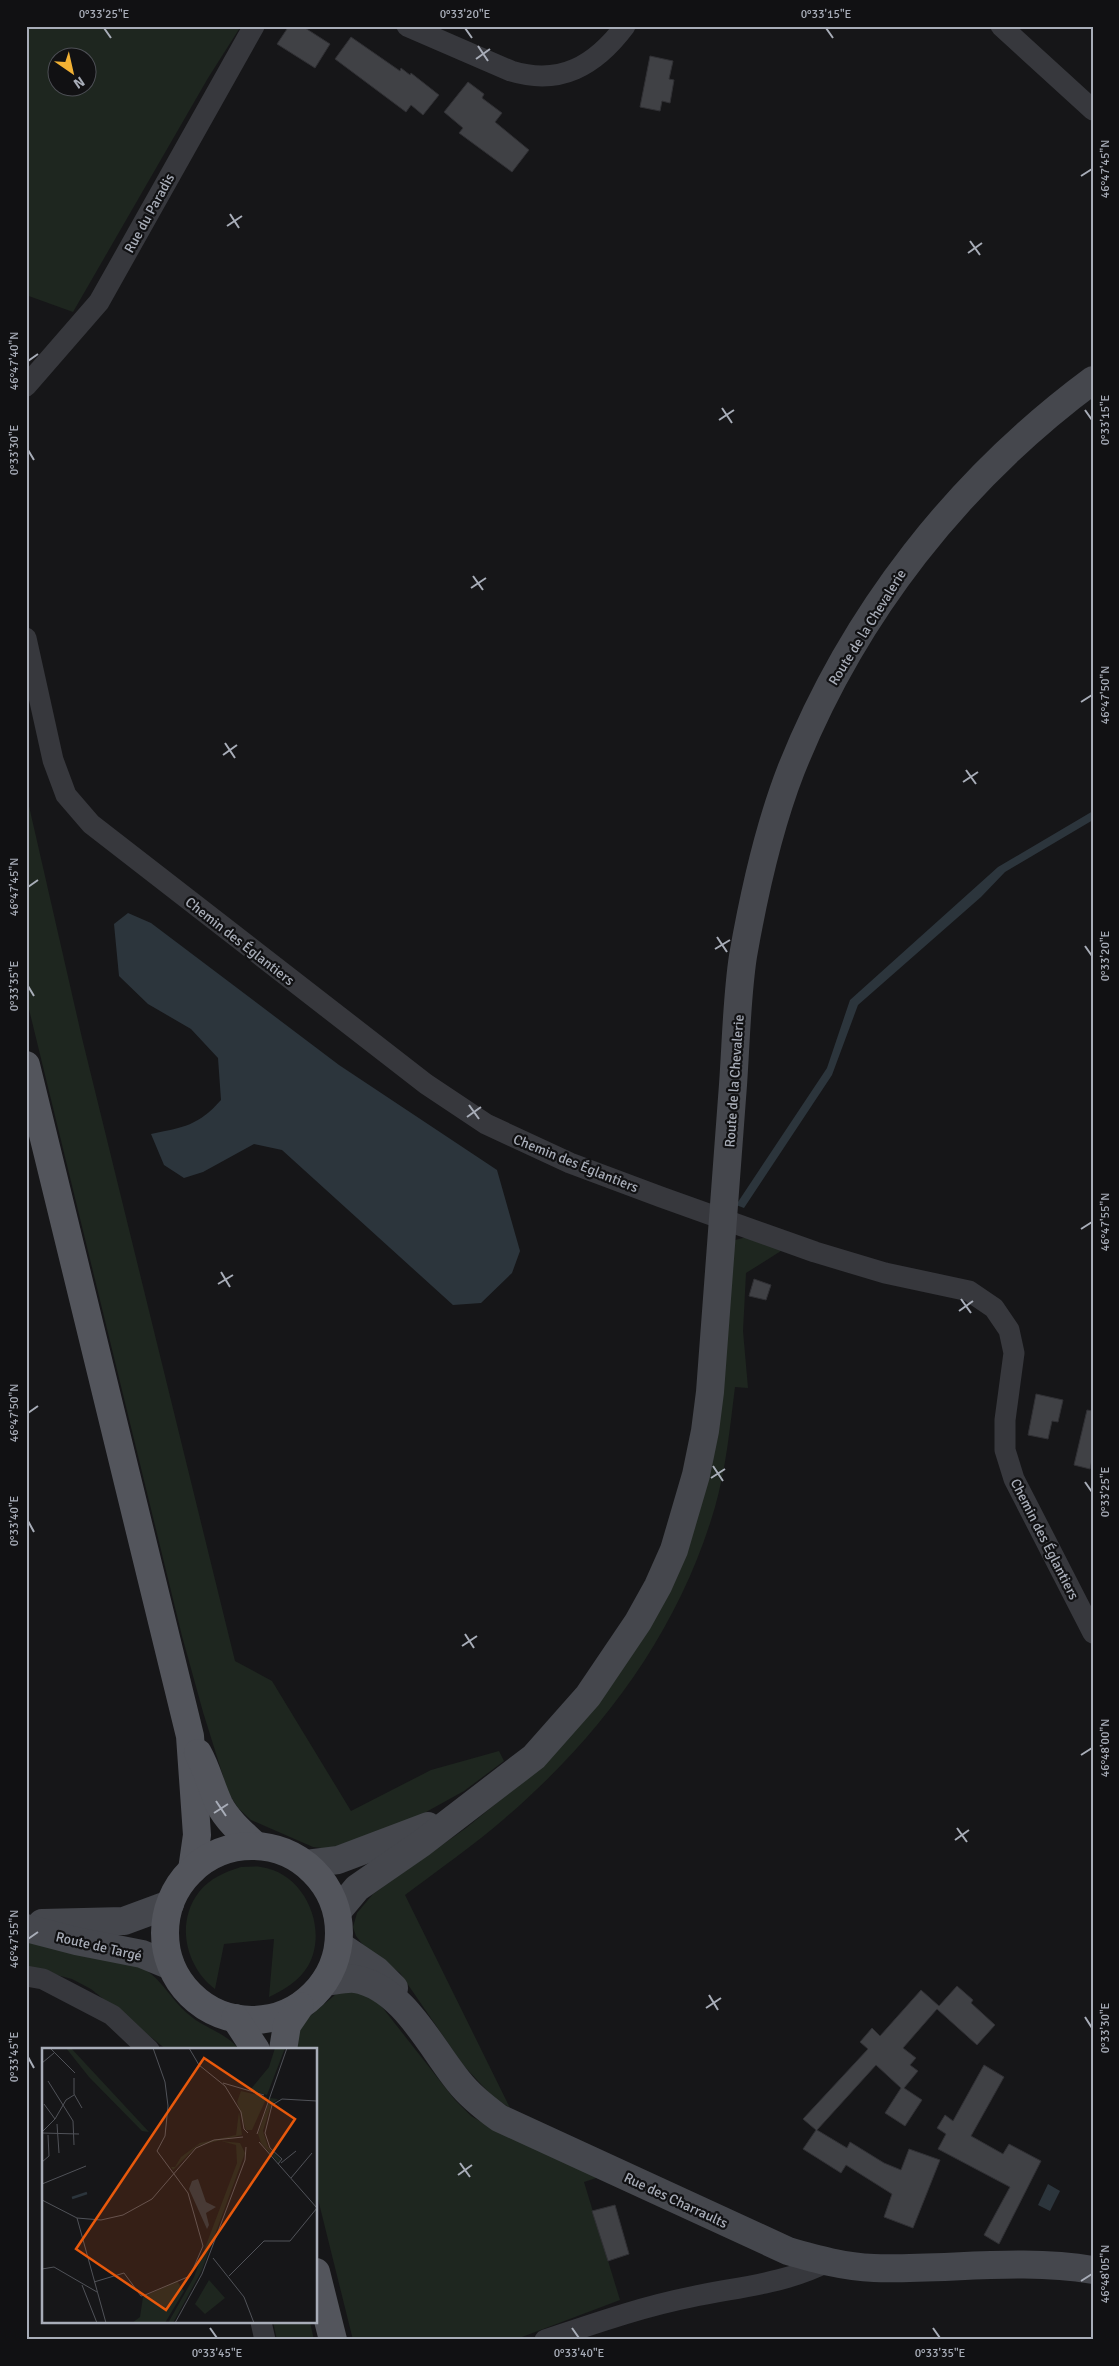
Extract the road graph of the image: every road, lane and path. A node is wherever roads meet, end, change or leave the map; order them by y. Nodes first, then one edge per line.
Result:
1 (254, 26) edge
2 (407, 26) edge
3 (626, 26) edge
4 (1001, 26) edge
5 (1093, 110) edge
6 (1093, 380) edge
7 (26, 386) edge
8 (26, 638) edge
9 (26, 1065) edge
10 (723, 1218) junction
11 (1093, 1633) edge
12 (190, 1736) junction
13 (462, 1812) junction
14 (255, 1846) junction
15 (306, 1864) junction
16 (192, 1870) junction
17 (170, 1904) junction
18 (337, 1912) junction
19 (26, 1923) edge
20 (26, 1928) edge
21 (339, 1945) junction
22 (171, 1966) junction
23 (26, 1976) edge
24 (324, 1982) junction
25 (300, 2006) junction
26 (235, 2018) junction
27 (414, 2018) junction
28 (147, 2048) edge
29 (255, 2048) edge
30 (283, 2048) edge
31 (827, 2262) junction
32 (1093, 2270) edge
33 (318, 2280) edge
34 (261, 2324) edge
35 (265, 2340) edge
36 (333, 2340) edge
37 (545, 2340) edge

1 - 7 street, Rue du Paradis
2 - 3 street
4 - 5 street
6 - 10 street, Route de la Chevalerie
8 - 10 street, Chemin des Églantiers
9 - 12 main road
10 - 11 street, Chemin des Églantiers
10 - 13 street, Route de la Chevalerie
12 - 14 main road
12 - 16 main road
13 - 15 street, Route de la Chevalerie
13 - 18 street, Route de la Chevalerie
14 - 15 main road
14 - 16 main road
15 - 18 main road
16 - 17 main road
17 - 19 street, Route de Targé
17 - 22 main road
18 - 21 main road
20 - 22 street, Route de Targé
21 - 24 main road
21 - 27 street
22 - 26 main road
23 - 28 street
24 - 25 main road
24 - 27 street, Rue des Charraults
25 - 26 main road
25 - 30 main road
26 - 29 main road
27 - 31 street, Rue des Charraults
31 - 32 street, Rue des Charraults
31 - 37 street
33 - 36 main road
34 - 35 street

